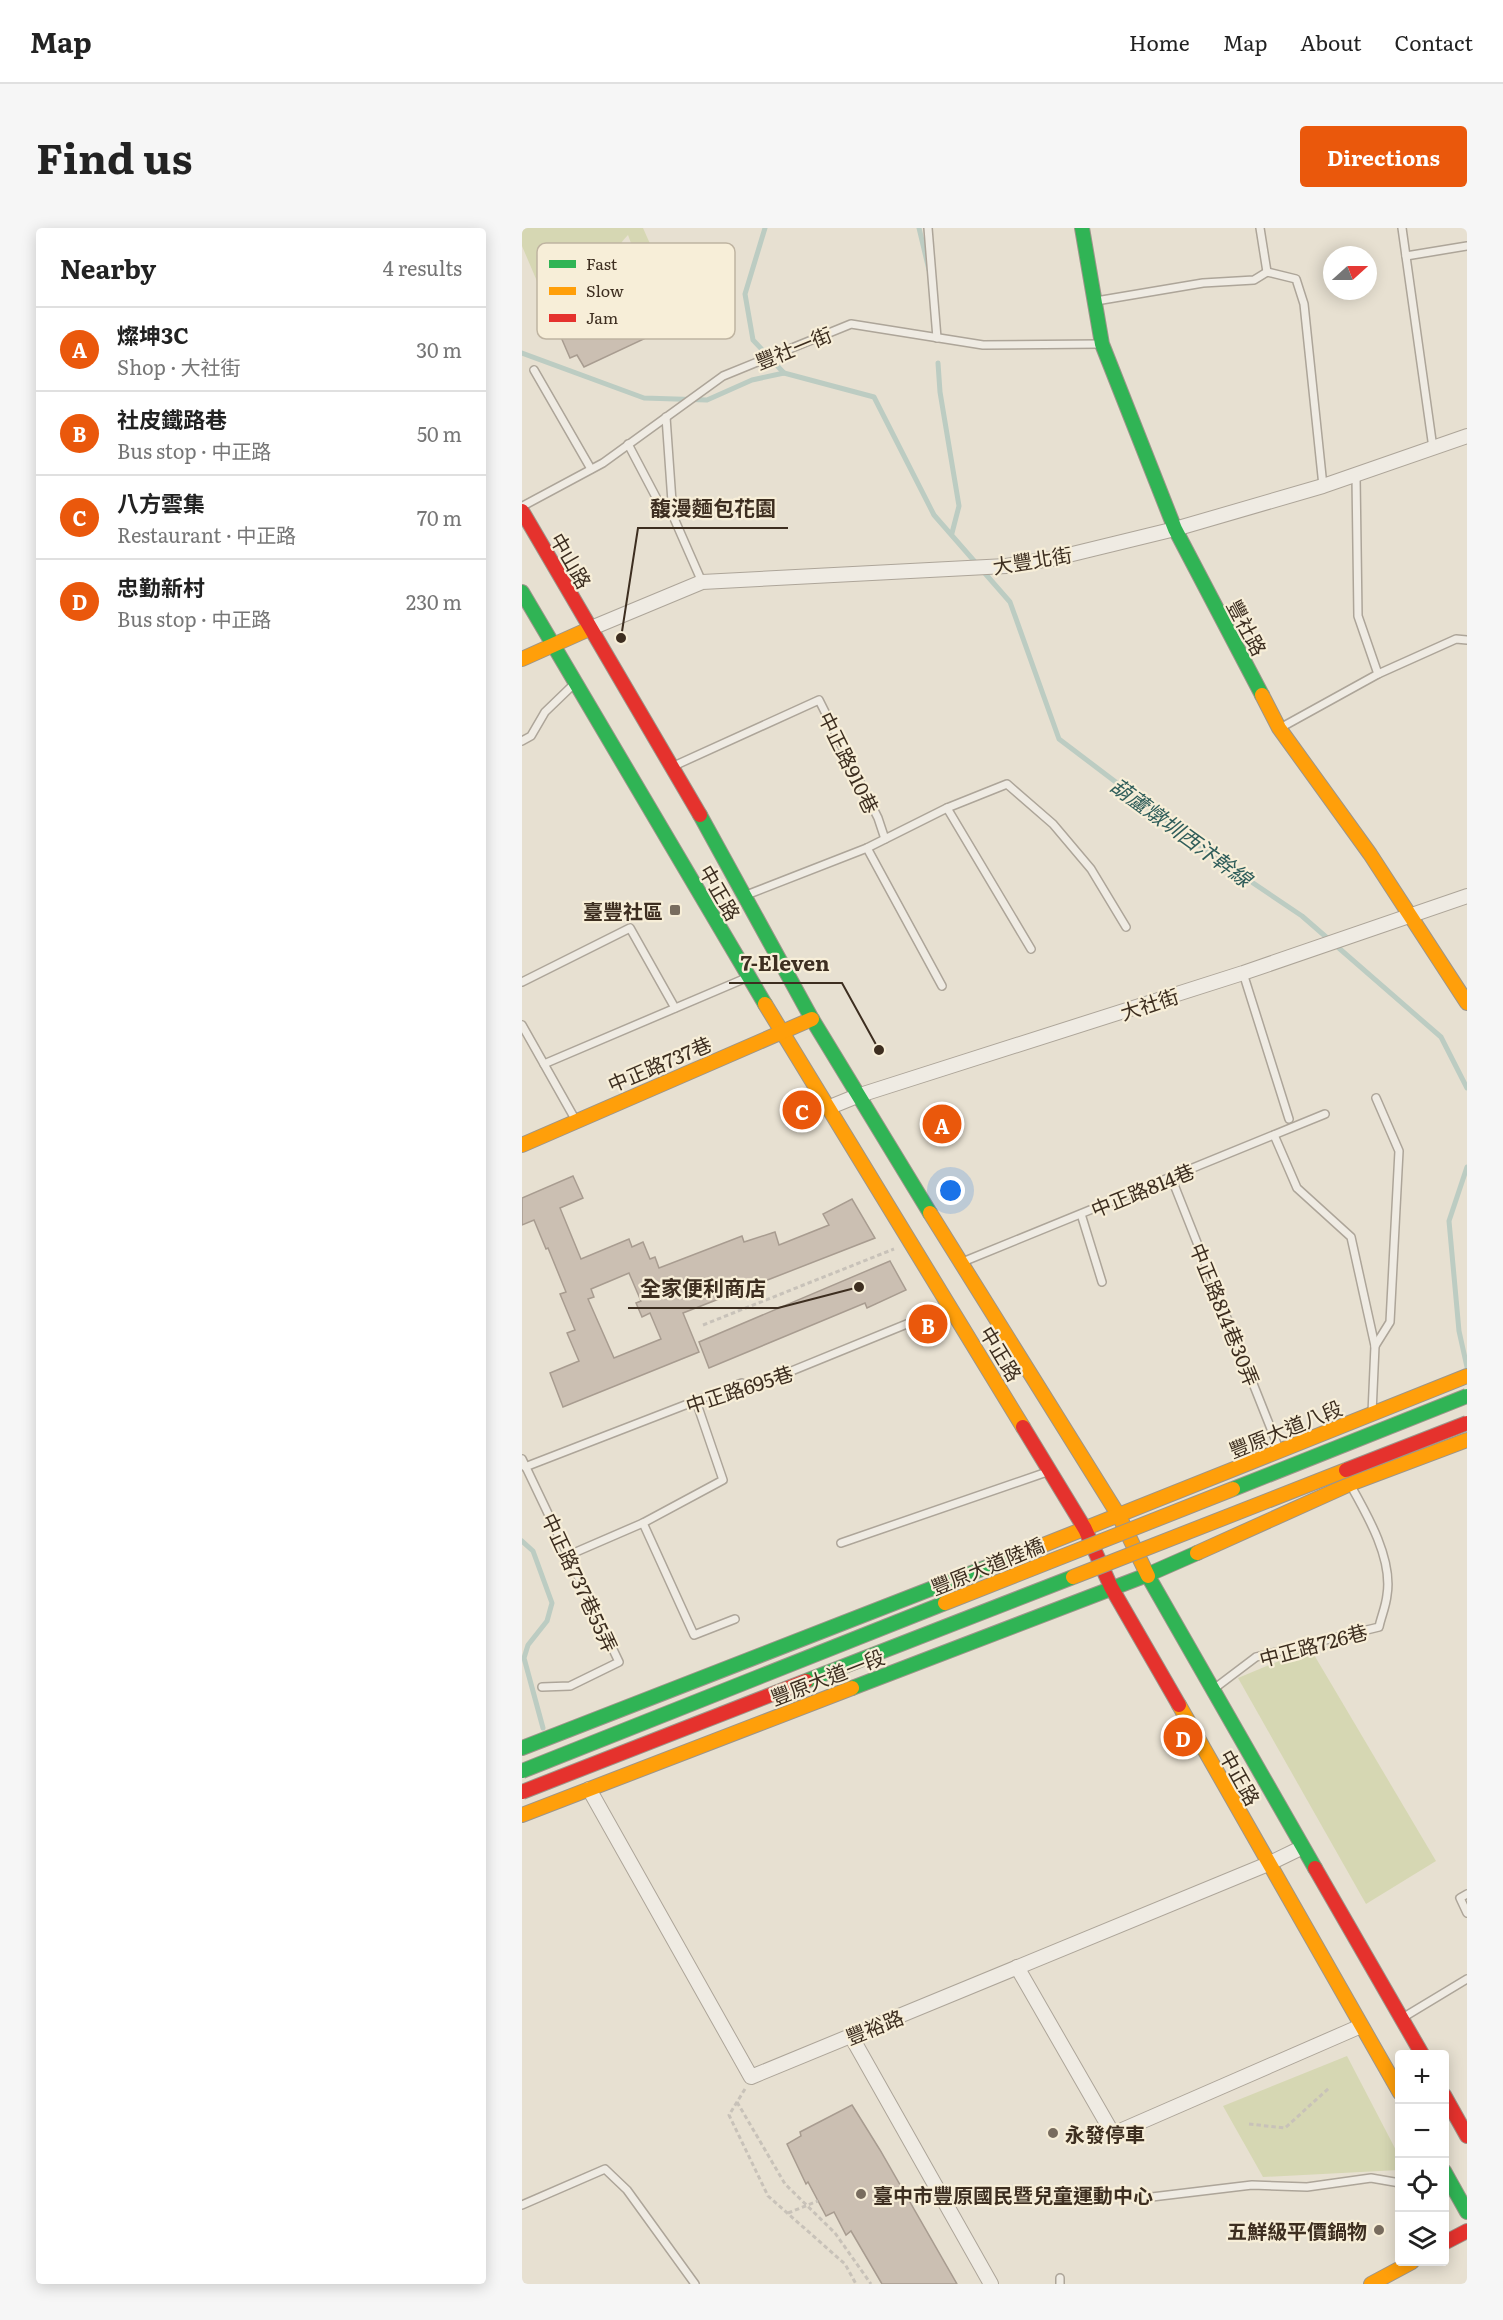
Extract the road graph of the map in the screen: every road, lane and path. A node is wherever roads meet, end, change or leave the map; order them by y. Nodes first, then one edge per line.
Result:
1 (928, 228) edge
2 (1082, 228) edge
3 (1260, 228) edge
4 (1402, 228) edge
5 (1467, 246) edge
6 (1406, 256) junction
7 (1267, 273) junction
8 (1094, 301) junction
9 (937, 338) junction
10 (1102, 344) junction
11 (534, 370) dead end
12 (666, 417) junction
13 (1467, 436) edge
14 (628, 444) junction
15 (1433, 448) junction
16 (591, 469) junction
17 (1356, 477) junction
18 (1323, 486) junction
19 (522, 509) edge
20 (673, 516) junction
21 (1175, 529) junction
22 (702, 582) junction
23 (522, 592) edge
24 (589, 629) junction
25 (1467, 640) edge
26 (552, 645) junction
27 (522, 659) edge
28 (1378, 674) junction
29 (575, 683) junction
30 (1279, 728) junction
31 (522, 741) edge
32 (673, 766) junction
33 (947, 808) junction
34 (885, 839) junction
35 (867, 848) junction
36 (746, 895) junction
37 (1467, 896) edge
38 (1411, 917) junction
39 (1126, 927) dead end
40 (1031, 949) dead end
41 (1243, 972) junction
42 (748, 977) junction
43 (522, 982) edge
44 (942, 986) dead end
45 (1467, 1003) edge
46 (675, 1008) junction
47 (812, 1019) junction
48 (522, 1025) edge
49 (781, 1032) junction
50 (544, 1064) junction
51 (857, 1096) junction
52 (1376, 1098) dead end
53 (830, 1107) junction
54 (1325, 1114) dead end
55 (1289, 1119) dead end
56 (576, 1120) junction
57 (1274, 1135) junction
58 (522, 1145) edge
59 (1171, 1177) junction
60 (1081, 1214) junction
61 (912, 1242) junction
62 (960, 1263) junction
63 (1102, 1282) dead end
64 (951, 1306) junction
65 (703, 1325) dead end
66 (1375, 1346) junction
67 (1467, 1376) edge
68 (1467, 1396) edge
69 (696, 1401) junction
70 (1372, 1414) junction
71 (1467, 1423) edge
72 (1323, 1434) junction
73 (1467, 1440) edge
74 (1280, 1451) junction
75 (1334, 1454) dead end
76 (522, 1459) edge
77 (1340, 1464) dead end
78 (525, 1467) junction
79 (1049, 1471) junction
80 (1350, 1484) junction
81 (1119, 1516) junction
82 (643, 1523) junction
83 (1085, 1529) junction
84 (842, 1543) dead end
85 (569, 1555) junction
86 (1147, 1575) junction
87 (1112, 1587) junction
88 (735, 1619) dead end
89 (542, 1687) dead end
90 (1212, 1689) junction
91 (522, 1748) edge
92 (522, 1772) edge
93 (589, 1789) junction
94 (522, 1792) edge
95 (522, 1815) edge
96 (1301, 1848) junction
97 (1268, 1864) junction
98 (1467, 1894) edge
99 (1467, 1914) edge
100 (1017, 1967) junction
101 (1467, 1979) edge
102 (1402, 2018) junction
103 (1361, 2026) junction
104 (851, 2036) junction
105 (1419, 2050) edge
106 (752, 2077) junction
107 (1395, 2084) edge
108 (1329, 2088) dead end
109 (737, 2102) junction
110 (1449, 2104) edge
111 (1249, 2124) dead end
112 (1467, 2136) edge
113 (1449, 2180) edge
114 (1395, 2182) edge
115 (1135, 2199) dead end
116 (818, 2201) dead end
117 (522, 2205) edge
118 (806, 2205) junction
119 (1467, 2212) edge
120 (788, 2213) dead end
121 (1467, 2231) edge
122 (1449, 2240) edge
123 (1405, 2266) edge
124 (695, 2284) edge
125 (856, 2284) edge
126 (871, 2284) edge
127 (991, 2284) edge
128 (1371, 2284) edge

1 - 9 lane
2 - 8 street, 豐社路
3 - 7 lane
4 - 6 lane
5 - 6 lane
6 - 15 lane
7 - 8 lane
7 - 18 lane
8 - 10 street, 豐社路
9 - 10 lane, 豐社一街
9 - 12 lane, 豐社一街
10 - 21 street, 豐社路
11 - 16 lane
12 - 14 lane, 豐社一街
12 - 20 lane
13 - 15 street, 大豐北街
14 - 16 lane, 豐社一街
14 - 20 lane
15 - 17 street, 大豐北街
16 - 19 lane, 豐社一街
17 - 18 street, 大豐北街
17 - 28 lane
18 - 21 street, 大豐北街
19 - 24 street, 中山路
20 - 22 lane
21 - 22 street, 大豐北街
21 - 30 street, 豐社路
22 - 24 street, 大豐北街
23 - 26 street
24 - 26 street
24 - 32 street, 中正路
25 - 28 lane
26 - 27 street
26 - 29 street, 中正路
28 - 30 lane
29 - 31 lane
29 - 42 street, 中正路
30 - 38 street, 豐社路
32 - 34 lane, 中正路910巷
32 - 36 street, 中正路
33 - 34 lane
33 - 39 lane
33 - 40 lane
34 - 35 lane
35 - 36 lane
35 - 44 lane
36 - 47 street, 中正路
37 - 38 street, 大社街
38 - 41 street, 大社街
38 - 45 street, 豐社路
41 - 51 street, 大社街
41 - 55 lane
42 - 46 lane
42 - 49 street, 中正路
43 - 46 lane
46 - 50 lane
47 - 49 street, 中正路737巷
47 - 51 street, 中正路
48 - 50 lane
49 - 53 street, 中正路
49 - 56 street, 中正路737巷
50 - 56 lane
51 - 53 street, 大社街
51 - 62 street, 中正路
52 - 66 lane
53 - 61 street, 中正路
54 - 57 lane, 中正路814巷
56 - 58 street, 中正路737巷
57 - 59 lane, 中正路814巷
57 - 66 lane
59 - 60 lane, 中正路814巷
59 - 74 lane, 中正路814巷30弄
60 - 62 lane, 中正路814巷
60 - 63 lane
61 - 64 street, 中正路
61 - 65 path
62 - 81 street, 中正路
64 - 69 lane, 中正路695巷
64 - 79 street, 中正路
66 - 70 lane
67 - 70 street, 豐原大道八段
68 - 92 street, 豐原大道陸橋, bridge
69 - 78 lane, 中正路695巷
69 - 82 lane
70 - 72 street, 豐原大道八段
71 - 94 street, bridge
72 - 74 street, 豐原大道八段
72 - 75 lane
73 - 80 street
74 - 81 street, 豐原大道八段
76 - 78 lane, 中正路737巷55弄
77 - 80 lane
78 - 85 lane, 中正路737巷55弄
79 - 83 street, 中正路
79 - 84 lane
80 - 86 street
80 - 90 lane, 中正路726巷
81 - 83 street
81 - 86 street, 中正路
82 - 85 lane
82 - 88 lane
83 - 87 street, 中正路
83 - 91 street
85 - 89 lane, 中正路737巷55弄
86 - 87 street, 豐原大道一段
86 - 90 street, 中正路
87 - 93 street, 豐原大道一段
87 - 97 street, 中正路
90 - 96 street, 中正路
93 - 95 street, 豐原大道一段
93 - 106 street
96 - 97 street, 豐裕路
96 - 102 street, 中正路
97 - 100 street, 豐裕路
97 - 103 street, 中正路
98 - 99 lane
100 - 103 street
100 - 104 street, 豐裕路
101 - 102 lane
102 - 105 street, 中正路
103 - 107 street, 中正路
104 - 106 street, 豐裕路
104 - 127 street
106 - 109 path
108 - 111 path
109 - 118 path
109 - 125 path
110 - 112 street
113 - 119 street
114 - 115 lane
116 - 118 path
117 - 124 lane
118 - 120 path
118 - 126 path
121 - 122 street
123 - 128 street

